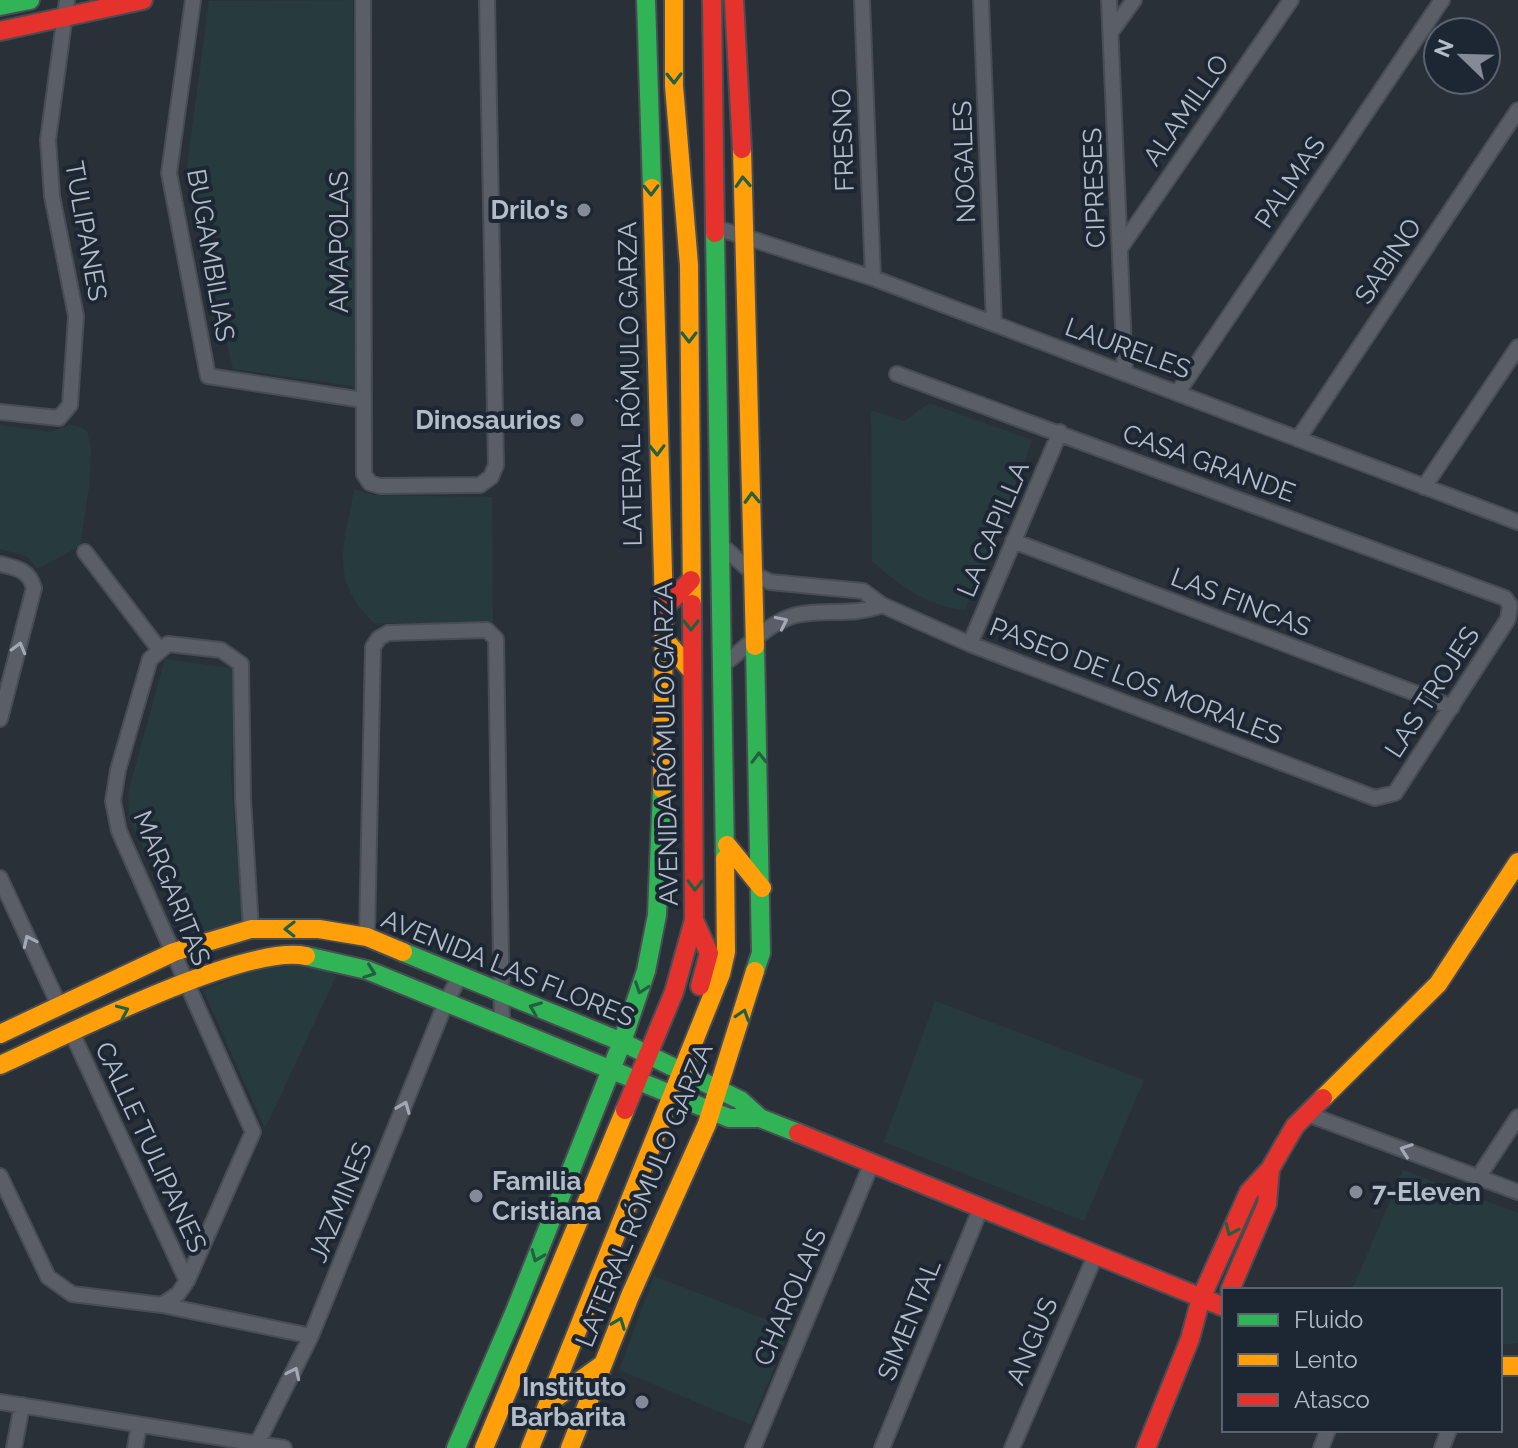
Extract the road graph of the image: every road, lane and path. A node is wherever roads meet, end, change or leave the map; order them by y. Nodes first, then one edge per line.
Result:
1 (30, 0) edge
2 (67, 0) edge
3 (143, 0) edge
4 (193, 0) edge
5 (363, 0) edge
6 (487, 0) edge
7 (646, 0) edge
8 (674, 0) edge
9 (712, 0) edge
10 (734, 0) edge
11 (862, 0) edge
12 (981, 0) edge
13 (1109, 0) edge
14 (1134, 0) edge
15 (1291, 0) edge
16 (1442, 0) edge
17 (0, 6) edge
18 (64, 19) junction
19 (0, 31) edge
20 (1111, 32) junction
21 (1518, 110) edge
22 (717, 228) junction
23 (746, 235) junction
24 (1120, 248) junction
25 (873, 278) junction
26 (994, 323) junction
27 (1518, 347) edge
28 (1125, 373) junction
29 (897, 374) dead end
30 (1178, 392) junction
31 (363, 400) junction
32 (0, 412) edge
33 (1060, 432) junction
34 (1298, 439) junction
35 (1424, 487) junction
36 (1518, 522) edge
37 (1013, 541) junction
38 (720, 544) junction
39 (85, 552) dead end
40 (0, 564) edge
41 (754, 574) junction
42 (691, 580) junction
43 (1505, 598) joint
44 (882, 605) junction
45 (664, 608) junction
46 (665, 640) junction
47 (756, 641) junction
48 (970, 644) junction
49 (159, 649) junction
50 (724, 664) junction
51 (691, 670) junction
52 (1452, 707) junction
53 (0, 719) edge
54 (1375, 798) joint
55 (727, 845) junction
56 (1518, 862) edge
57 (0, 878) edge
58 (762, 888) junction
59 (694, 920) junction
60 (251, 929) junction
61 (367, 937) junction
62 (174, 952) junction
63 (460, 976) junction
64 (185, 983) junction
65 (501, 994) junction
66 (446, 1002) junction
67 (59, 1005) junction
68 (502, 1026) junction
69 (72, 1033) junction
70 (0, 1034) edge
71 (622, 1042) junction
72 (647, 1054) junction
73 (0, 1065) edge
74 (610, 1070) junction
75 (678, 1070) junction
76 (636, 1081) junction
77 (720, 1090) junction
78 (672, 1096) junction
79 (712, 1111) junction
80 (1307, 1114) junction
81 (1518, 1117) edge
82 (760, 1118) junction
83 (871, 1165) junction
84 (1270, 1169) junction
85 (0, 1176) edge
86 (1479, 1176) junction
87 (1518, 1192) edge
88 (980, 1210) junction
89 (1096, 1254) junction
90 (187, 1281) junction
91 (1231, 1288) edge
92 (1201, 1298) junction
93 (162, 1305) junction
94 (1222, 1305) edge
95 (1222, 1308) edge
96 (311, 1336) junction
97 (1190, 1339) junction
98 (603, 1364) junction
99 (0, 1402) edge
100 (549, 1403) junction
101 (22, 1405) junction
102 (139, 1425) junction
103 (256, 1445) edge
104 (14, 1448) edge
105 (135, 1448) edge
106 (284, 1448) edge
107 (456, 1448) edge
108 (484, 1448) edge
109 (530, 1448) edge
110 (570, 1448) edge
111 (753, 1448) edge
112 (882, 1448) edge
113 (1012, 1448) edge
114 (1146, 1448) edge

1 - 17 street
2 - 18 street, TULIPANES
3 - 18 street
4 - 31 street, BUGAMBILIAS
5 - 31 street, AMAPOLAS
6 - 31 street, AMAPOLAS
7 -> 45 street, LATERAL RÓMULO GARZA
8 -> 42 street, AVENIDA RÓMULO GARZA
9 - 22 street
23 -> 10 street, LATERAL RÓMULO GARZA
11 - 25 street, FRESNO
12 - 26 street, NOGALES
13 - 20 street, CIPRESES
14 - 20 street
15 - 24 street, ALAMILLO
16 - 30 street, PALMAS
18 - 19 street
18 - 32 street, TULIPANES
20 - 24 street, CIPRESES
21 - 34 street, SABINO
22 - 23 street, LAURELES
22 - 38 street
23 - 25 street, LAURELES
41 -> 23 street, LATERAL RÓMULO GARZA
24 - 28 street, CIPRESES
25 - 26 street, LAURELES
26 - 28 street, LAURELES
27 - 35 street
28 - 30 street, LAURELES
29 - 33 street, CASA GRANDE
30 - 34 street, LAURELES
33 - 37 street, LA CAPILLA
33 - 43 street, CASA GRANDE
34 - 35 street, LAURELES
35 - 36 street, LAURELES
37 - 48 street, LA CAPILLA
37 - 52 street, LAS FINCAS
38 - 41 street, PASEO DE LOS MORALES
38 - 50 street
39 - 49 street
53 -> 40 street
41 - 44 street, PASEO DE LOS MORALES
41 - 47 street, LATERAL RÓMULO GARZA
42 - 45 street
42 -> 51 street, AVENIDA RÓMULO GARZA
43 - 52 street, LAS TROJES
47 -> 44 street
44 - 48 street, PASEO DE LOS MORALES
45 - 46 street, LATERAL RÓMULO GARZA
46 - 51 street
46 -> 71 street, LATERAL RÓMULO GARZA
47 - 50 street
58 -> 47 street, LATERAL RÓMULO GARZA
48 - 54 street, PASEO DE LOS MORALES
49 - 60 street
49 - 62 street, MARGARITAS
50 - 55 street
51 -> 59 street, AVENIDA RÓMULO GARZA
52 - 54 street, LAS TROJES
55 - 58 street
55 - 75 street
56 - 80 street
67 -> 57 street
77 -> 58 street, LATERAL RÓMULO GARZA
59 - 72 street, AVENIDA RÓMULO GARZA
59 - 75 street
61 -> 60 street, AVENIDA LAS FLORES
60 - 62 street, AVENIDA LAS FLORES
61 - 63 street, AVENIDA LAS FLORES
61 - 65 street
62 - 64 street, MARGARITAS
62 - 67 street, AVENIDA LAS FLORES
63 - 65 street, AVENIDA LAS FLORES
63 - 66 street, JAZMINES
64 -> 66 street, AVENIDA LAS FLORES
69 -> 64 street, AVENIDA LAS FLORES
64 - 90 street, MARGARITAS
65 - 68 street
71 -> 65 street, AVENIDA LAS FLORES
66 - 68 street, AVENIDA LAS FLORES
96 -> 66 street, JAZMINES
67 - 70 street, AVENIDA LAS FLORES
68 - 74 street, AVENIDA LAS FLORES
69 - 73 street, AVENIDA LAS FLORES
69 - 90 street, CALLE TULIPANES
71 - 72 street, AVENIDA LAS FLORES
71 - 74 street, LATERAL RÓMULO GARZA
72 - 75 street, AVENIDA LAS FLORES
72 - 76 street, AVENIDA RÓMULO GARZA
74 - 76 street, AVENIDA LAS FLORES
74 -> 107 street, LATERAL RÓMULO GARZA
75 - 77 street, AVENIDA LAS FLORES
75 - 78 street
76 - 78 street, AVENIDA LAS FLORES
76 - 108 street, AVENIDA RÓMULO GARZA
77 - 79 street, LATERAL RÓMULO GARZA
77 - 82 street, AVENIDA LAS FLORES
78 - 79 street, AVENIDA LAS FLORES
78 - 100 street
79 - 82 street, AVENIDA LAS FLORES
98 -> 79 street, LATERAL RÓMULO GARZA
80 - 84 street
86 -> 80 street
81 - 86 street
82 - 83 street, AVENIDA LAS FLORES
83 - 88 street, AVENIDA LAS FLORES
83 - 111 street, CHAROLAIS
84 - 91 street
84 -> 92 street
85 - 93 street
86 - 87 street
88 - 89 street, AVENIDA LAS FLORES
88 - 112 street, SIMENTAL
89 - 92 street, AVENIDA LAS FLORES
89 - 113 street, ANGUS
90 - 93 street
92 - 94 street, AVENIDA LAS FLORES
92 - 97 street
93 - 96 street
95 - 97 street
103 -> 96 street, JAZMINES
97 - 114 street
98 - 100 street
98 - 110 street, LATERAL RÓMULO GARZA
99 - 101 street
100 - 109 street
101 - 102 street
101 - 104 street
102 - 103 street
102 - 105 street
103 - 106 street

